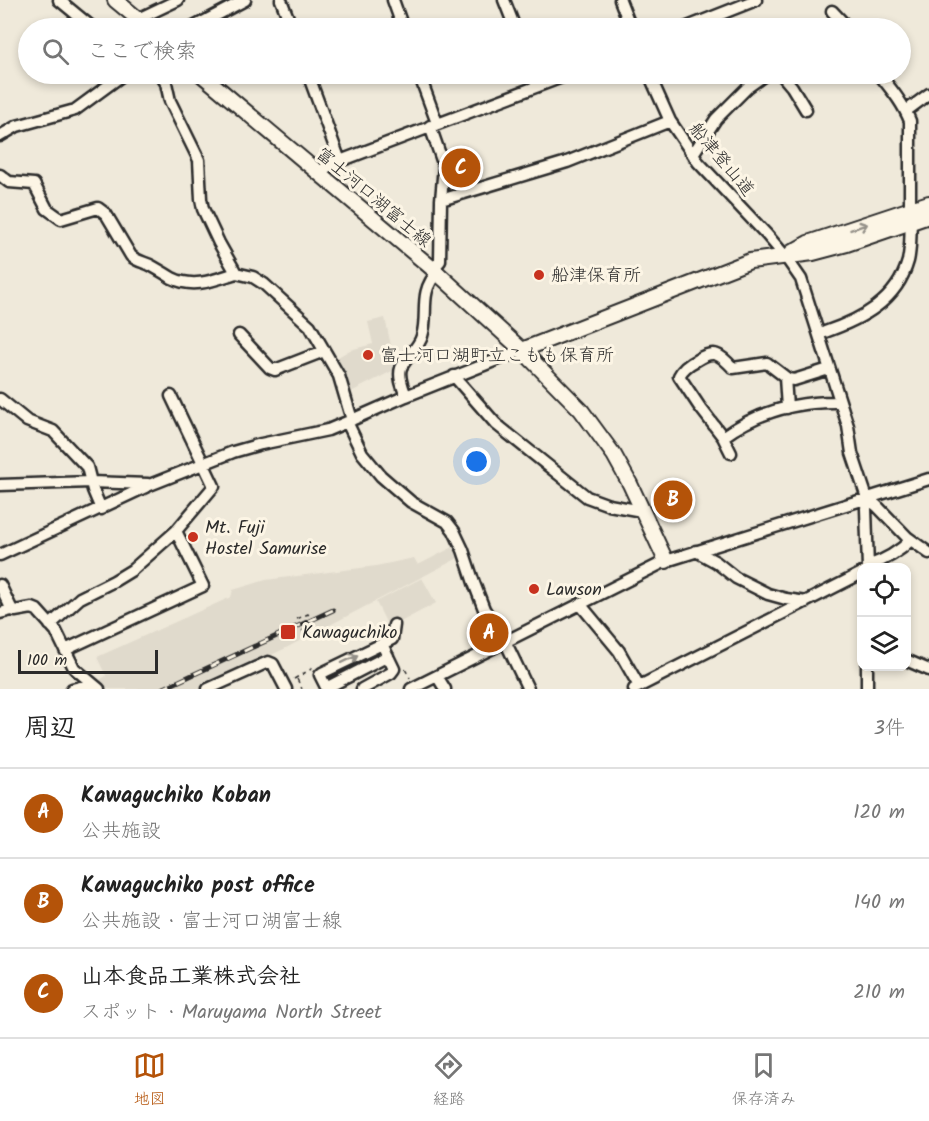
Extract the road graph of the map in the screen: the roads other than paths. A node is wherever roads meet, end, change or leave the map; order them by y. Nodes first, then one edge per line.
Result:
1 (59, 0) edge
2 (115, 0) edge
3 (178, 0) edge
4 (245, 0) edge
5 (281, 0) edge
6 (393, 0) edge
7 (504, 0) edge
8 (620, 0) edge
9 (756, 0) edge
10 (742, 2) edge
11 (832, 11) dead end
12 (81, 18) edge
13 (137, 18) edge
14 (140, 18) edge
15 (211, 18) edge
16 (288, 18) edge
17 (399, 18) edge
18 (511, 18) edge
19 (627, 18) edge
20 (707, 18) edge
21 (839, 18) edge
22 (110, 84) edge
23 (166, 84) edge
24 (213, 84) edge
25 (312, 84) edge
26 (422, 84) edge
27 (543, 84) edge
28 (653, 84) edge
29 (752, 84) edge
30 (789, 84) edge
31 (889, 84) edge
32 (538, 86) joint
33 (929, 94) edge
34 (806, 110) dead end
35 (906, 111) junction
36 (670, 121) junction
37 (434, 124) junction
38 (0, 136) edge
39 (693, 154) junction
40 (340, 161) junction
41 (317, 172) junction
42 (0, 175) edge
43 (441, 200) junction
44 (929, 203) edge
45 (910, 216) junction
46 (929, 216) edge
47 (785, 256) junction
48 (435, 271) junction
49 (236, 273) junction
50 (825, 332) dead end
51 (239, 335) dead end
52 (522, 350) junction
53 (324, 351) junction
54 (829, 369) junction
55 (454, 376) junction
56 (785, 376) junction
57 (171, 396) dead end
58 (406, 396) junction
59 (0, 399) edge
60 (840, 402) junction
61 (787, 408) junction
62 (350, 421) junction
63 (723, 437) junction
64 (731, 453) dead end
65 (204, 464) junction
66 (929, 478) edge
67 (91, 482) junction
68 (152, 484) junction
69 (0, 485) edge
70 (867, 498) junction
71 (101, 509) junction
72 (642, 511) junction
73 (176, 531) junction
74 (911, 540) junction
75 (696, 551) junction
76 (929, 553) edge
77 (0, 555) edge
78 (666, 561) junction
79 (866, 563) edge
80 (879, 563) edge
81 (857, 574) edge
82 (0, 585) edge
83 (806, 602) junction
84 (580, 604) junction
85 (12, 610) junction
86 (0, 613) edge
87 (50, 625) junction
88 (394, 625) dead end
89 (505, 641) junction
90 (382, 644) junction
91 (65, 650) junction
92 (388, 656) junction
93 (911, 662) edge
94 (929, 670) edge
95 (867, 671) edge
96 (437, 676) junction
97 (96, 686) edge
98 (326, 688) edge
99 (636, 688) edge
100 (72, 689) edge
101 (208, 689) edge
102 (286, 689) edge
103 (362, 689) edge
104 (411, 689) edge
105 (445, 689) edge
106 (528, 689) edge
107 (867, 689) edge

1 - 12 street
2 - 13 main road
3 - 14 street
4 - 15 street
5 - 16 street
6 - 17 street
7 - 18 street
8 - 19 street
9 - 10 street
10 - 20 street
11 - 21 street
22 - 38 street
23 - 49 street
24 - 41 main road, 富士河口湖富士線
25 - 40 street
26 - 37 street
27 - 32 street
28 - 36 street, 船津登山道
29 - 39 street
30 - 34 street
31 - 35 street
32 - 37 street
33 - 35 street
35 - 45 street
36 - 39 street, 船津登山道
36 - 43 street
37 - 40 street
37 - 43 street
39 - 47 street, 船津登山道
40 - 41 street
41 - 48 main road, 富士河口湖富士線
42 - 49 street
43 - 48 street
44 - 45 main road
45 - 46 main road
45 - 47 main road
45 - 50 street
47 - 52 main road
47 - 54 street, 船津登山道
48 - 52 main road, 富士河口湖富士線
48 - 58 street
49 - 53 street
51 - 53 street
52 - 55 street
52 - 72 main road, 富士河口湖富士線
53 - 62 street
54 - 56 street
54 - 60 street, 船津登山道
55 - 58 street
55 - 72 street
56 - 61 street
56 - 63 street
57 - 65 street
58 - 62 street
59 - 67 street
60 - 61 street
60 - 70 street, 船津登山道
61 - 63 street
62 - 65 street
62 - 89 street
63 - 64 street
65 - 68 street
65 - 73 street
66 - 70 street
67 - 68 street
67 - 69 street
67 - 71 street
68 - 71 street
70 - 74 street
70 - 75 street
70 - 79 street
71 - 77 street
72 - 78 main road, 富士河口湖富士線
73 - 87 street
73 - 91 street
74 - 76 street
74 - 80 street
75 - 78 street
75 - 83 street
78 - 84 street
81 - 83 street
82 - 85 street
83 - 99 street
84 - 89 street
84 - 99 street
85 - 86 street
85 - 87 street
87 - 91 street
88 - 90 street
89 - 96 street
89 - 106 street
90 - 92 street
98 -> 90 street
91 - 97 street
92 - 98 street
92 - 103 street
93 - 94 street
95 - 107 street
96 - 104 street
96 - 105 street
97 - 100 street
101 - 102 street

